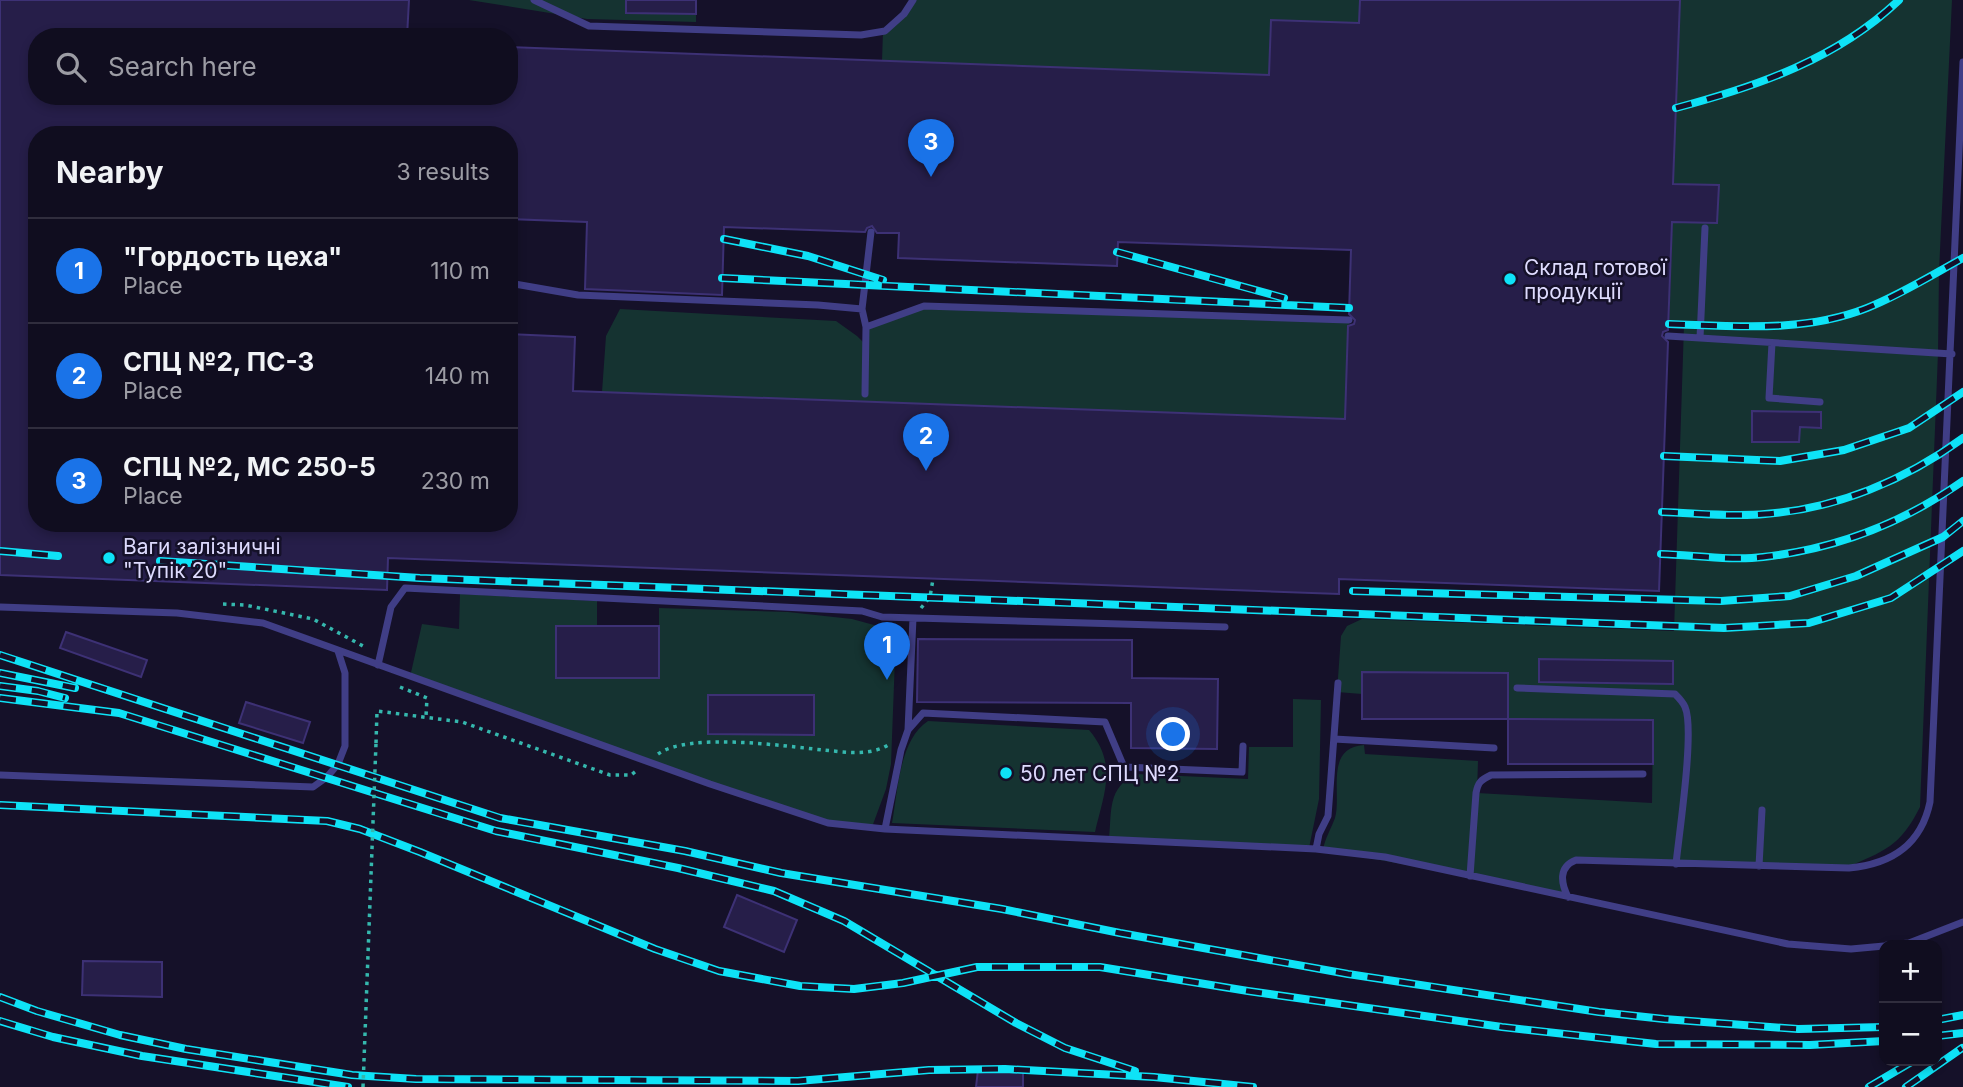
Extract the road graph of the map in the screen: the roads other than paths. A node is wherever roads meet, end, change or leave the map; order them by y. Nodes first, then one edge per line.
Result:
1 (534, 0) edge
2 (913, 0) edge
3 (1963, 62) edge
4 (1705, 228) dead end
5 (871, 232) dead end
6 (518, 285) edge
7 (862, 309) junction
8 (1349, 320) dead end
9 (866, 327) junction
10 (1668, 336) dead end
11 (1700, 338) junction
12 (1772, 343) junction
13 (1952, 354) junction
14 (865, 394) dead end
15 (1820, 402) dead end
16 (0, 607) edge
17 (913, 618) junction
18 (1225, 628) dead end
19 (338, 651) junction
20 (378, 665) junction
21 (1338, 683) dead end
22 (1517, 688) dead end
23 (908, 730) junction
24 (1334, 739) junction
25 (1243, 746) dead end
26 (1494, 748) dead end
27 (1643, 774) dead end
28 (0, 775) edge
29 (1762, 810) dead end
30 (886, 829) junction
31 (1316, 849) junction
32 (1676, 863) junction
33 (1759, 866) junction
34 (1471, 876) junction
35 (1568, 897) junction
36 (1963, 922) edge
37 (1917, 940) edge
38 (1879, 946) edge

1 - 2 lane
3 - 13 lane
4 - 11 lane
5 - 7 lane
6 - 7 lane
7 - 9 lane
8 - 9 lane
9 - 14 lane
10 - 11 lane
11 - 12 lane
12 - 13 lane
12 - 15 lane
13 - 33 lane
16 - 19 lane
17 - 18 lane
17 - 20 lane
17 - 23 lane
19 - 20 lane
19 - 28 lane
20 - 30 lane
21 - 24 lane
22 - 32 lane
23 - 25 lane
23 - 30 lane
24 - 26 lane
24 - 31 lane
27 - 34 lane
29 - 33 lane
30 - 31 lane
31 - 34 lane
32 - 33 lane
32 - 35 lane
34 - 35 lane
35 - 38 lane
36 - 37 lane

